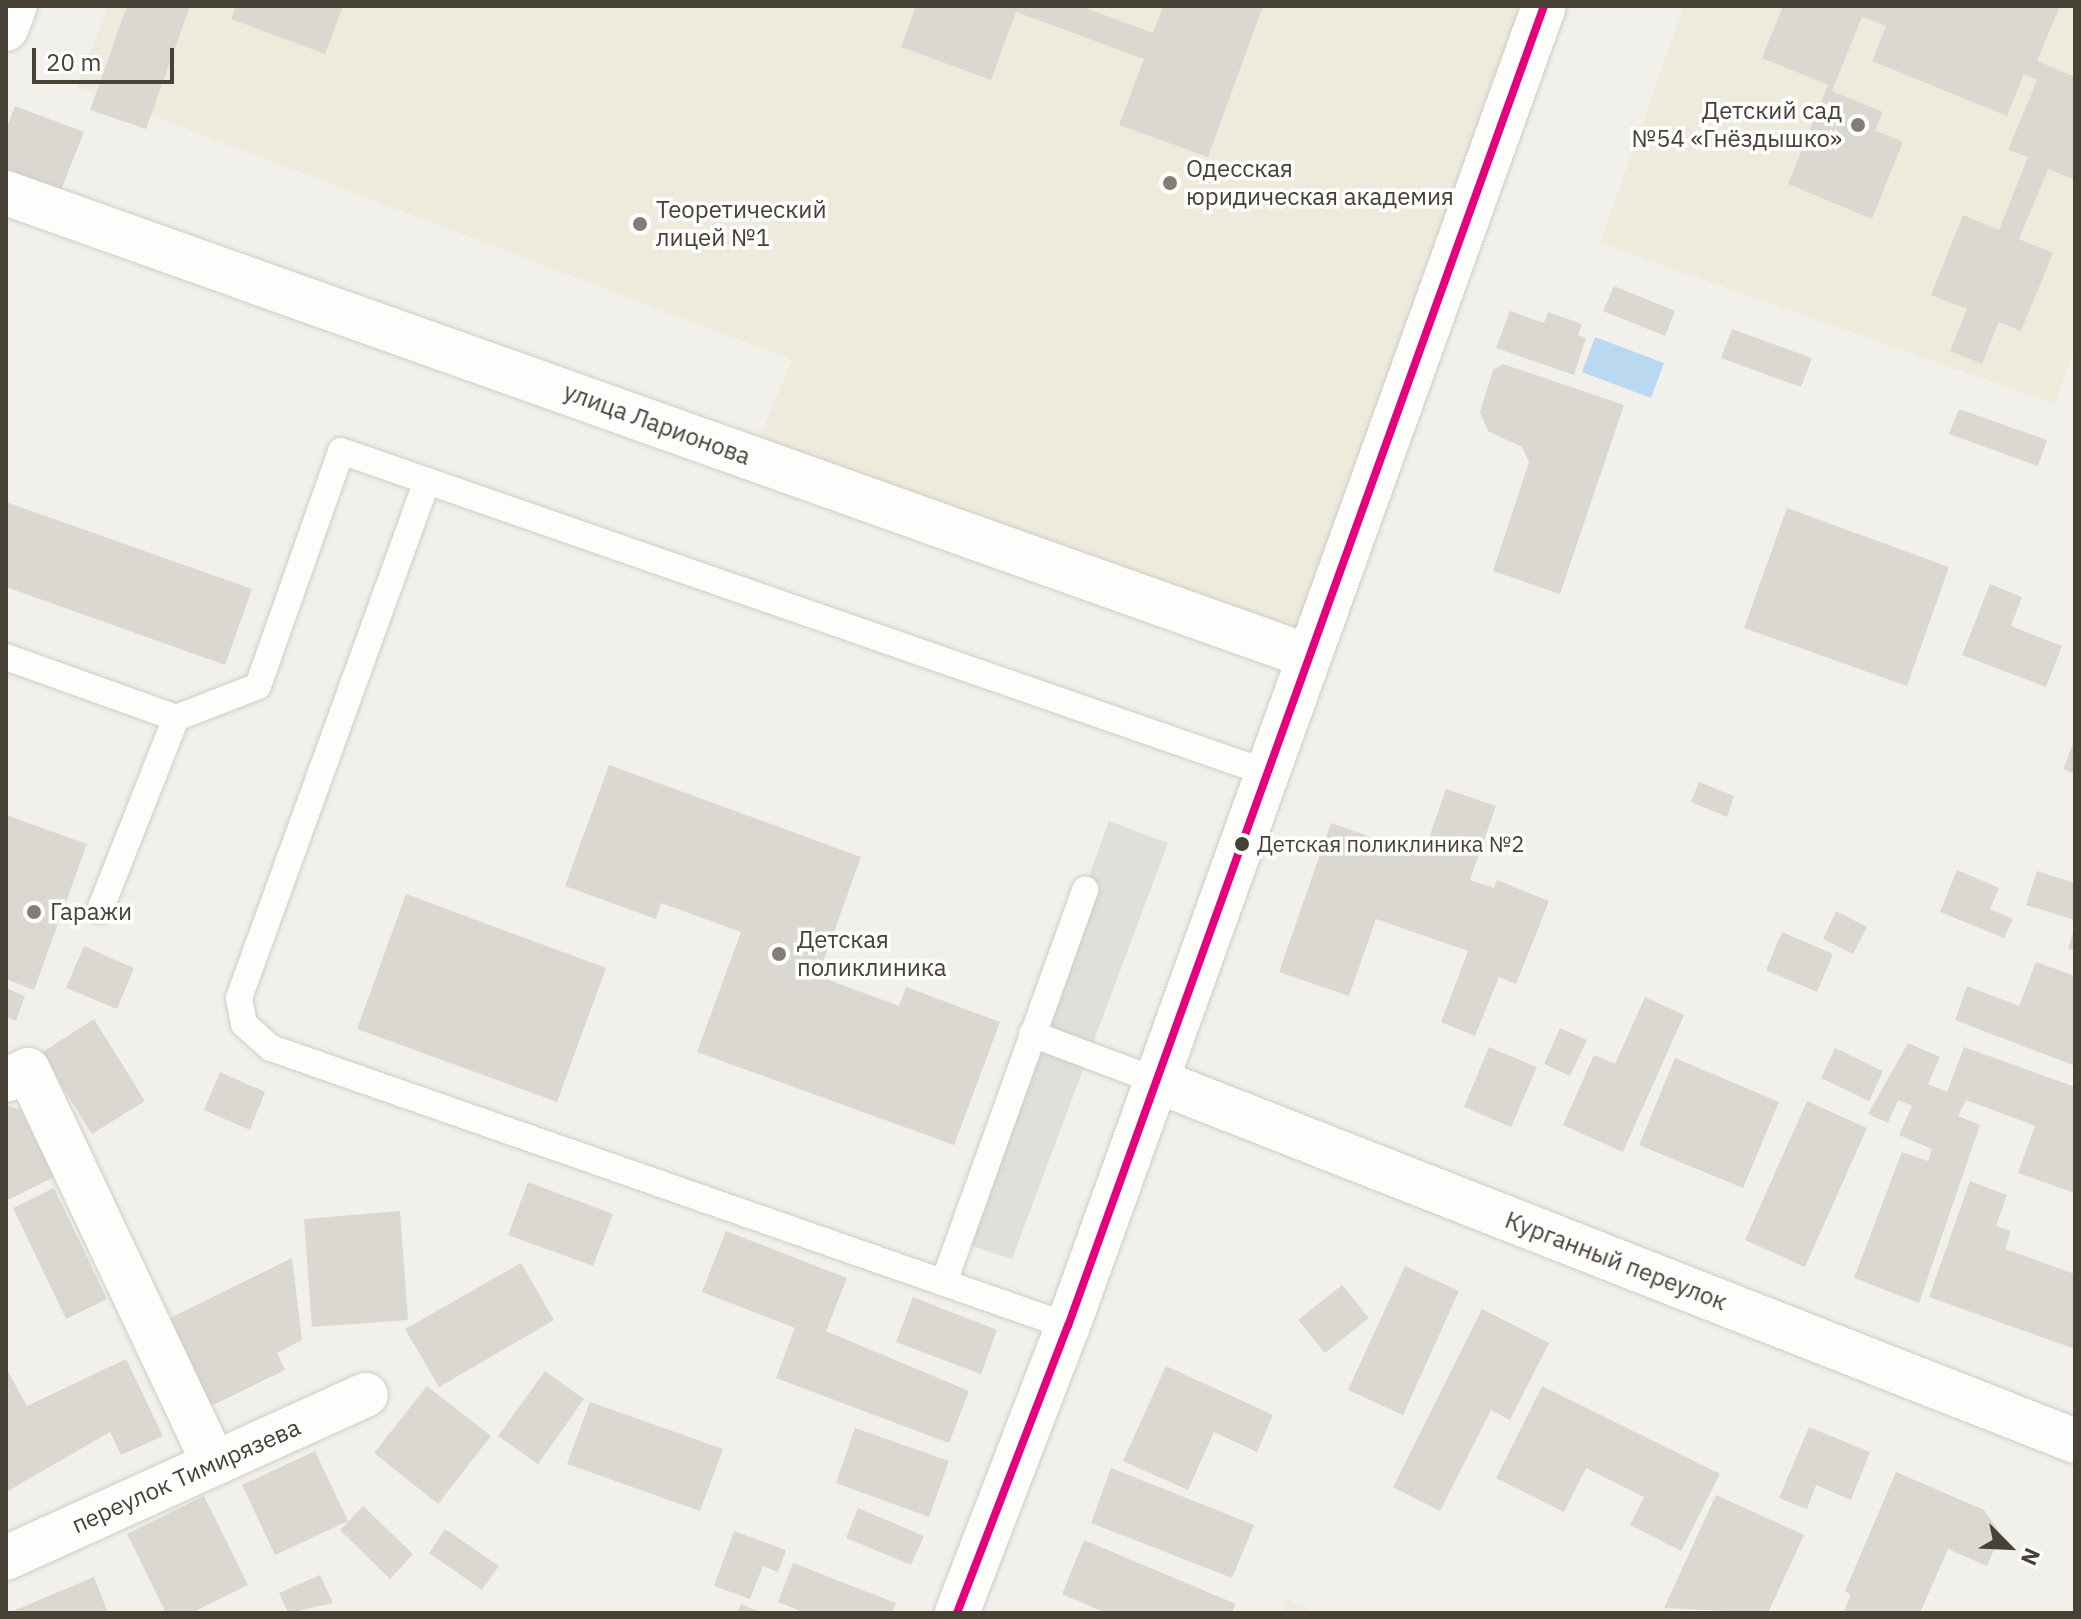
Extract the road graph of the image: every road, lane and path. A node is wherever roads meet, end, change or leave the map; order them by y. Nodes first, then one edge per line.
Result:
1 (15, 6) edge
2 (1544, 6) edge
3 (6, 29) edge
4 (6, 193) edge
5 (427, 481) junction
6 (1308, 656) junction
7 (6, 657) edge
8 (176, 718) junction
9 (1268, 773) junction
10 (1085, 890) dead end
11 (100, 910) dead end
12 (1032, 1034) junction
13 (17, 1075) edge
14 (1157, 1081) junction
15 (944, 1282) junction
16 (1068, 1326) junction
17 (366, 1395) dead end
18 (2075, 1441) edge
19 (213, 1462) junction
20 (6, 1558) edge
21 (957, 1613) edge

1 - 3 street
2 - 6 street
4 - 6 street, улица Ларионова
5 - 8 lane
5 - 9 lane
5 - 15 lane
6 - 9 street
7 - 8 lane
8 - 11 lane
9 - 14 street
10 - 12 lane
12 - 14 lane
12 - 15 lane
13 - 19 street
14 - 16 street
14 - 18 street, Курганный переулок
15 - 16 lane
16 - 21 street
17 - 19 street, переулок Тимирязева
19 - 20 street, переулок Тимирязева

